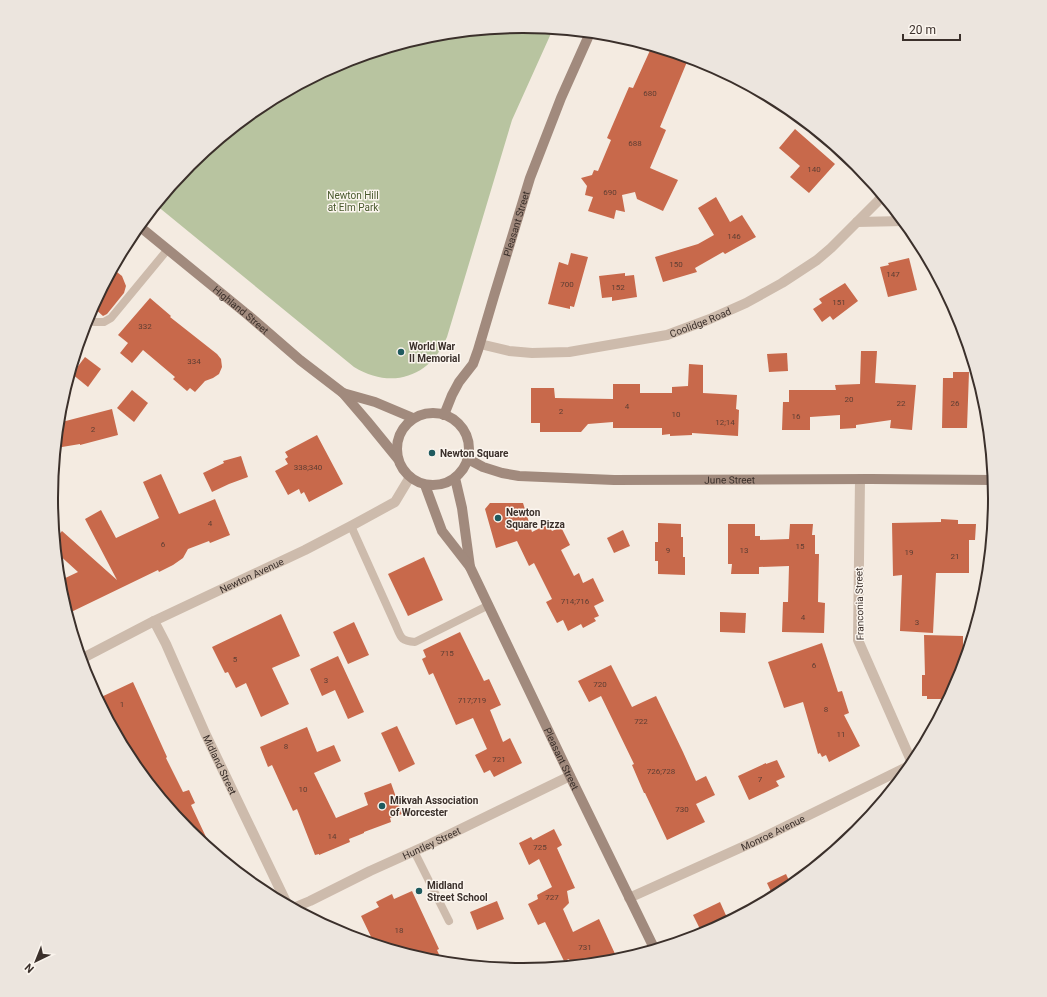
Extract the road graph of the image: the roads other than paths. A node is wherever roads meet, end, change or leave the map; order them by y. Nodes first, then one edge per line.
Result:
1 (588, 38) edge
2 (879, 199) edge
3 (897, 221) edge
4 (857, 222) junction
5 (144, 230) edge
6 (168, 249) junction
7 (93, 321) edge
8 (480, 344) junction
9 (343, 393) junction
10 (444, 414) junction
11 (413, 418) junction
12 (398, 459) junction
13 (468, 459) junction
14 (410, 477) junction
15 (455, 478) junction
16 (860, 479) junction
17 (988, 480) edge
18 (425, 485) junction
19 (351, 526) junction
20 (470, 567) junction
21 (489, 605) junction
22 (154, 621) junction
23 (86, 656) edge
24 (911, 757) edge
25 (902, 770) edge
26 (570, 776) junction
27 (414, 851) junction
28 (284, 898) edge
29 (629, 898) junction
30 (299, 906) edge
31 (449, 920) dead end
32 (653, 945) edge

1 - 8 main road, Pleasant Street
2 - 4 street, Coolidge Road
3 - 4 street
4 - 8 street, Coolidge Road
5 - 6 main road, Highland Street
6 - 7 lane
6 - 9 main road, Highland Street
8 - 10 main road, Pleasant Street
9 - 11 main road, Highland Street
9 - 12 main road, Highland Street
10 - 11 main road
10 - 13 main road
11 - 12 main road
12 - 14 main road
13 - 15 main road
13 - 16 main road, June Street
14 - 18 main road
14 - 19 street, Newton Avenue
15 - 18 main road
15 - 20 main road, Pleasant Street
16 - 17 main road, June Street
16 - 24 street, Franconia Street
18 - 20 main road, Pleasant Street
19 - 21 lane
19 - 22 street, Newton Avenue
20 - 21 main road, Pleasant Street
21 - 26 main road, Pleasant Street
22 - 23 street, Newton Avenue
22 - 28 street, Midland Street
25 - 29 street, Monroe Avenue
26 - 27 street, Huntley Street
26 - 29 main road, Pleasant Street
27 - 30 street, Huntley Street
27 - 31 lane
29 - 32 main road, Pleasant Street

